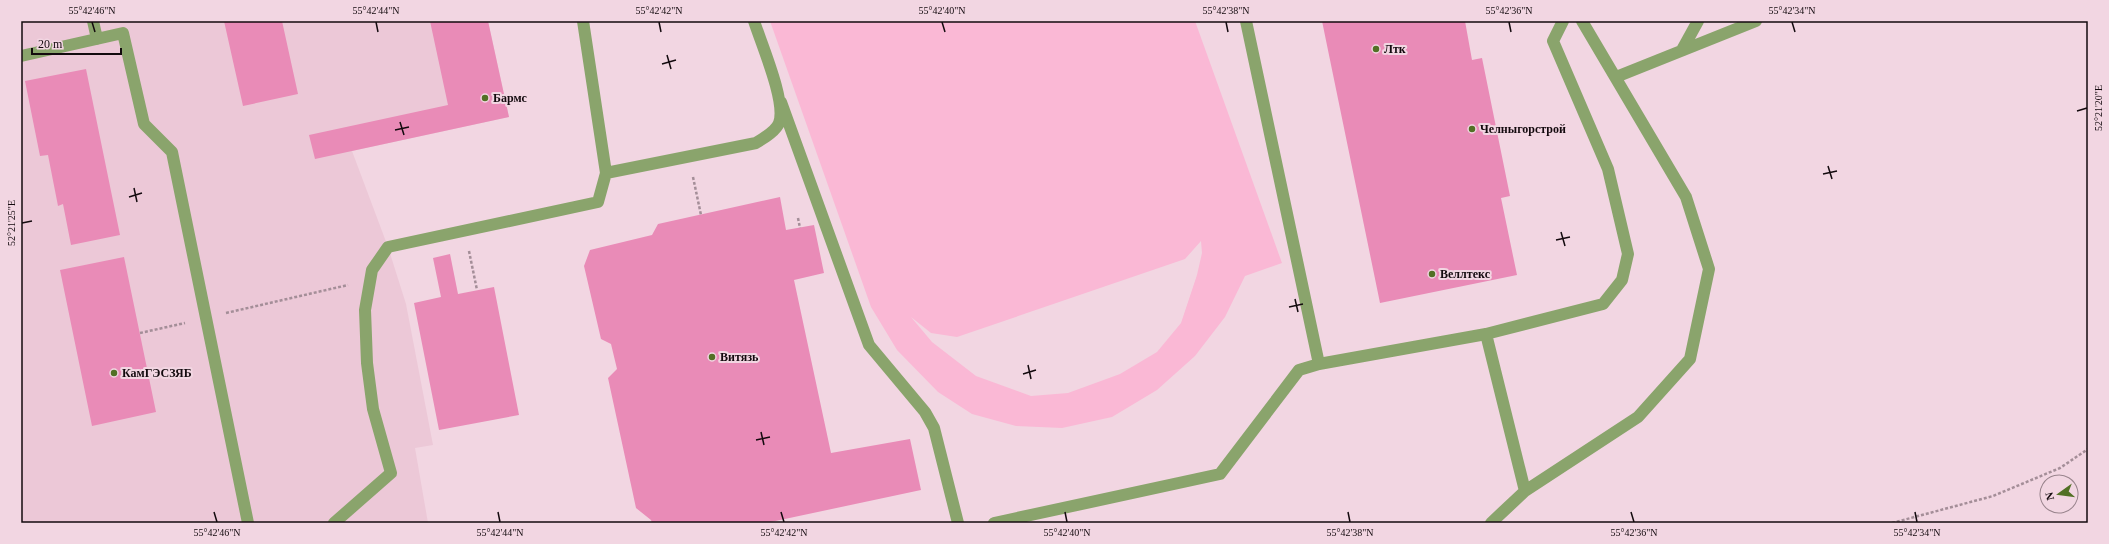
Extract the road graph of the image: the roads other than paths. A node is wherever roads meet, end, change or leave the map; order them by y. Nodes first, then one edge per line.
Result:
1 (93, 21) edge
2 (583, 21) edge
3 (754, 21) edge
4 (1246, 21) edge
5 (1563, 21) edge
6 (1582, 21) edge
7 (1698, 21) edge
8 (1756, 21) edge
9 (97, 39) junction
10 (1682, 50) junction
11 (21, 56) edge
12 (1616, 77) junction
13 (781, 102) junction
14 (606, 173) junction
15 (1486, 334) junction
16 (1319, 364) junction
17 (1525, 491) junction
18 (248, 523) edge
19 (334, 523) edge
20 (958, 523) edge
21 (994, 523) edge
22 (1491, 523) edge

1 - 9 street
2 - 14 street
3 - 13 street
4 - 16 street
5 - 15 street
6 - 12 street
7 - 10 street
8 - 10 street
9 - 11 street
9 - 18 street
10 - 12 street
12 - 17 street
13 - 14 street
13 - 20 street
14 - 19 street
15 - 16 street
15 - 17 street
16 - 21 street
17 - 22 street

